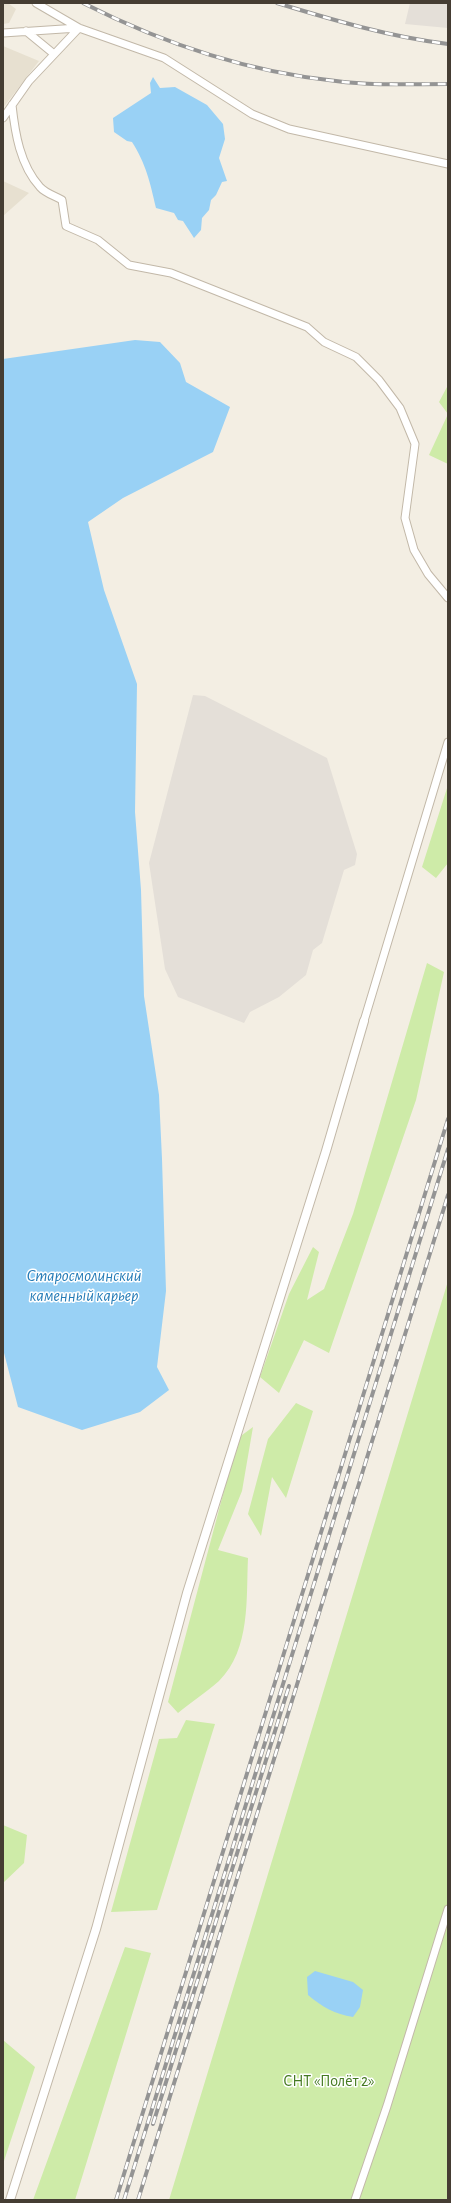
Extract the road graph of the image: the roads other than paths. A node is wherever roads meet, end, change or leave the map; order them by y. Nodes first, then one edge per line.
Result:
1 (36, 3) edge
2 (78, 28) junction
3 (26, 32) junction
4 (3, 33) edge
5 (54, 54) junction
6 (12, 105) junction
7 (3, 118) edge
8 (448, 164) edge
9 (448, 598) edge
10 (448, 742) edge
11 (364, 1020) joint
12 (448, 1909) edge
13 (10, 2200) edge
14 (355, 2200) edge

1 - 2 street
2 - 3 street
2 - 5 street
2 - 8 street
3 - 4 street
3 - 5 street
5 - 6 street
6 - 7 street
6 - 9 street
10 - 11 street
11 - 13 street
12 - 14 street

